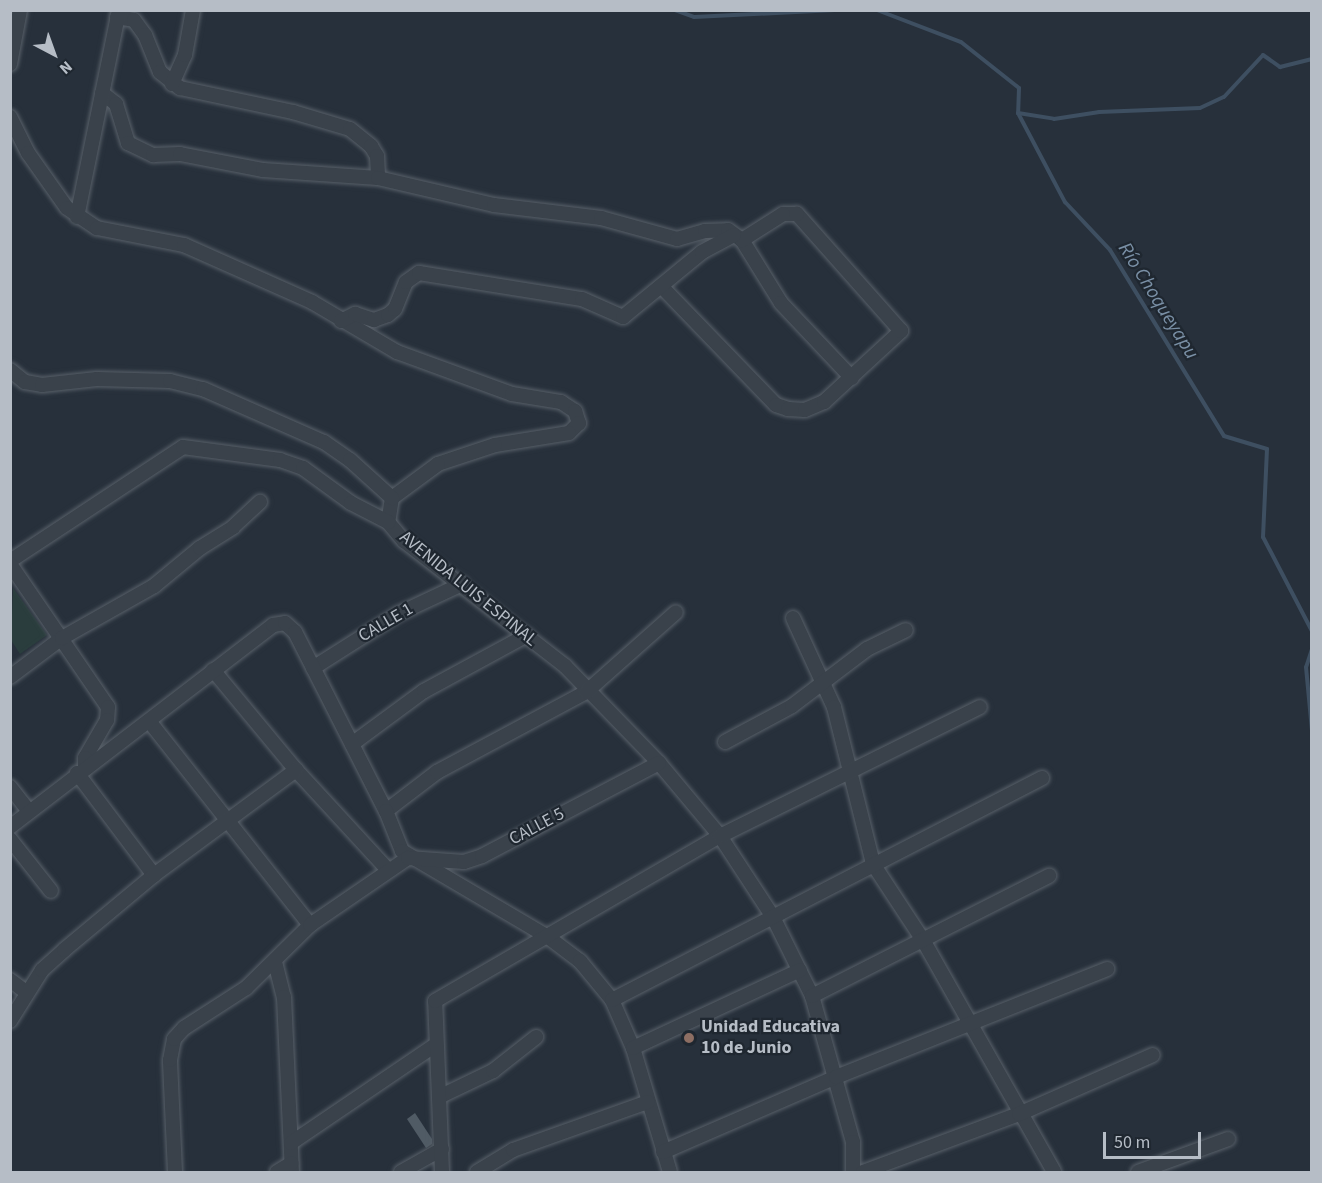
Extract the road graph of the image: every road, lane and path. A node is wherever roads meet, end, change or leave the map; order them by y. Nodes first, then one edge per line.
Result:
1 (20, 10) edge
2 (193, 10) edge
3 (118, 14) edge
4 (10, 64) edge
5 (172, 84) junction
6 (102, 93) junction
7 (10, 117) edge
8 (378, 177) junction
9 (77, 217) junction
10 (738, 237) junction
11 (661, 286) junction
12 (341, 321) junction
13 (10, 370) edge
14 (852, 378) junction
15 (392, 498) junction
16 (260, 502) dead end
17 (388, 522) junction
18 (10, 563) edge
19 (462, 584) junction
20 (676, 612) dead end
21 (793, 618) dead end
22 (906, 630) dead end
23 (527, 635) junction
24 (62, 638) junction
25 (313, 668) junction
26 (213, 670) junction
27 (10, 677) edge
28 (823, 683) junction
29 (586, 692) junction
30 (980, 707) dead end
31 (149, 720) junction
32 (725, 742) dead end
33 (352, 744) junction
34 (659, 763) junction
35 (296, 770) junction
36 (81, 771) junction
37 (851, 774) junction
38 (1042, 778) dead end
39 (10, 788) edge
40 (29, 811) junction
41 (386, 811) junction
42 (228, 821) junction
43 (10, 827) edge
44 (720, 836) junction
45 (10, 839) edge
46 (408, 858) junction
47 (873, 864) junction
48 (388, 870) junction
49 (154, 875) junction
50 (1049, 876) dead end
51 (51, 891) dead end
52 (773, 917) junction
53 (310, 925) junction
54 (548, 937) junction
55 (922, 940) junction
56 (275, 962) junction
57 (1107, 969) dead end
58 (800, 970) junction
59 (10, 980) edge
60 (27, 993) junction
61 (812, 996) junction
62 (612, 1000) junction
63 (10, 1021) edge
64 (971, 1026) junction
65 (536, 1037) dead end
66 (435, 1045) junction
67 (633, 1048) junction
68 (1153, 1055) dead end
69 (837, 1077) junction
70 (441, 1096) junction
71 (648, 1101) junction
72 (1020, 1114) junction
73 (1227, 1139) dead end
74 (291, 1143) junction
75 (442, 1149) junction
76 (663, 1152) junction
77 (292, 1168) edge
78 (175, 1173) edge
79 (277, 1173) edge
80 (401, 1173) edge
81 (442, 1173) edge
82 (477, 1173) edge
83 (670, 1173) edge
84 (853, 1173) edge
85 (863, 1173) edge
86 (1054, 1173) edge
87 (1138, 1173) edge

1 - 4 street
2 - 5 street
3 - 5 street
3 - 6 street
5 - 8 street
6 - 8 street
6 - 9 street
7 - 9 street
8 - 10 street
9 - 12 street
10 - 11 street
10 - 14 street
10 - 14 street
11 - 12 street
11 - 14 street
12 - 15 street
13 - 15 street
15 - 17 street, AVENIDA LUIS ESPINAL
16 - 24 street
17 - 18 street
17 - 19 street, AVENIDA LUIS ESPINAL
18 - 24 street
19 - 23 street, AVENIDA LUIS ESPINAL
19 - 25 street, CALLE 1
20 - 29 street
21 - 28 street
22 - 28 street
23 - 29 street, AVENIDA LUIS ESPINAL
23 - 33 street
24 - 27 street
24 - 36 street
25 - 26 street
25 - 33 street
26 - 31 street
26 - 35 street
28 - 32 street
28 - 37 street
29 - 34 street, AVENIDA LUIS ESPINAL
29 - 41 street
30 - 37 street
31 - 36 street
31 - 42 street
33 - 41 street
34 - 44 street, AVENIDA LUIS ESPINAL
34 - 46 street, CALLE 5
35 - 42 street
35 - 48 street
36 - 40 street
36 - 49 street
37 - 44 street
37 - 47 street
38 - 47 street
39 - 40 street
40 - 43 street
41 - 46 street
42 - 49 street
42 - 53 street
44 - 52 street, AVENIDA LUIS ESPINAL
44 - 54 street
45 - 51 street
46 - 48 street
46 - 54 street
47 - 52 street
47 - 55 street
48 - 53 street
49 - 60 street
50 - 55 street
52 - 58 street, AVENIDA LUIS ESPINAL
52 - 62 street
53 - 56 street
54 - 62 street
54 - 66 street
55 - 61 street
55 - 64 street
56 - 74 street
56 - 78 street
57 - 64 street
58 - 61 street, AVENIDA LUIS ESPINAL
58 - 67 street
59 - 60 street
60 - 63 street
61 - 69 street, AVENIDA LUIS ESPINAL
62 - 67 street
64 - 69 street
64 - 72 street
65 - 70 street
66 - 70 street
66 - 74 street
67 - 71 street
68 - 72 street
69 - 76 street
69 - 84 street, AVENIDA LUIS ESPINAL
70 - 75 street
71 - 76 street
71 - 82 street
72 - 85 street
72 - 86 street
73 - 87 street
74 - 77 street
75 - 80 street
75 - 81 street
76 - 83 street
77 - 79 street

